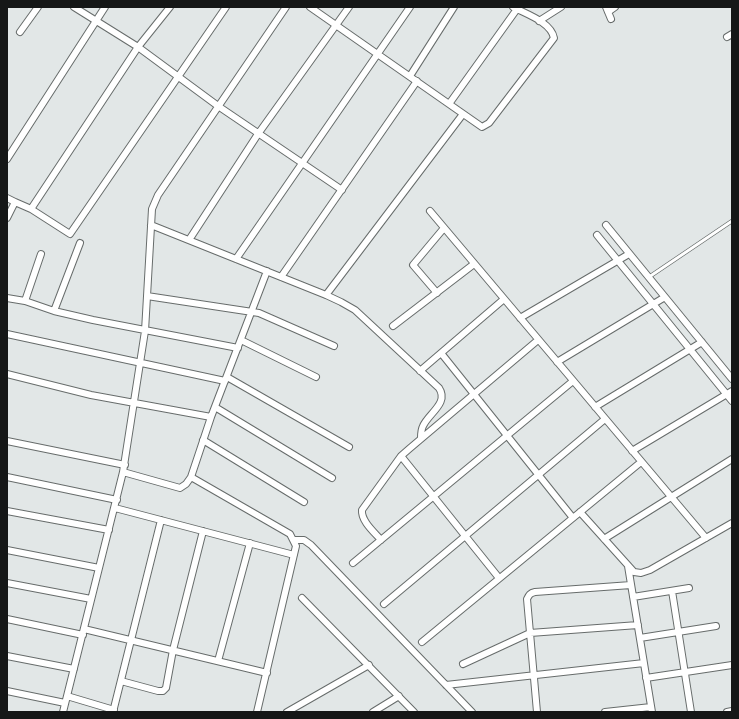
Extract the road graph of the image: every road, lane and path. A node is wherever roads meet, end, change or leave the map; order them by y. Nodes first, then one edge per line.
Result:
1 (38, 7) edge
2 (74, 7) edge
3 (105, 7) edge
4 (170, 7) edge
5 (226, 7) edge
6 (286, 7) edge
7 (310, 7) edge
8 (349, 7) edge
9 (410, 7) edge
10 (454, 7) edge
11 (561, 7) edge
12 (615, 7) edge
13 (516, 8) edge
14 (607, 9) edge
15 (611, 19) dead end
16 (539, 20) junction
17 (96, 21) junction
18 (336, 25) junction
19 (20, 32) dead end
20 (138, 47) junction
21 (378, 54) junction
22 (410, 76) junction
23 (178, 77) junction
24 (417, 81) junction
25 (450, 104) junction
26 (218, 106) junction
27 (463, 114) junction
28 (258, 134) junction
29 (7, 159) edge
30 (302, 164) junction
31 (342, 190) junction
32 (7, 198) edge
33 (15, 202) junction
34 (31, 209) junction
35 (430, 211) dead end
36 (7, 218) edge
37 (732, 221) edge
38 (151, 225) junction
39 (606, 225) dead end
40 (444, 228) junction
41 (597, 235) dead end
42 (189, 240) junction
43 (80, 243) dead end
44 (41, 254) dead end
45 (629, 254) junction
46 (236, 259) junction
47 (618, 260) junction
48 (474, 264) junction
49 (267, 271) junction
50 (281, 277) junction
51 (648, 277) junction
52 (437, 292) junction
53 (326, 295) junction
54 (147, 296) junction
55 (665, 297) junction
56 (7, 298) edge
57 (504, 299) junction
58 (25, 301) junction
59 (654, 304) junction
60 (54, 311) junction
61 (251, 311) junction
62 (520, 318) junction
63 (393, 326) dead end
64 (145, 331) junction
65 (7, 334) edge
66 (240, 340) junction
67 (538, 340) junction
68 (702, 342) junction
69 (334, 346) dead end
70 (238, 348) junction
71 (690, 349) junction
72 (441, 353) junction
73 (557, 362) junction
74 (141, 363) junction
75 (420, 371) junction
76 (7, 374) edge
77 (316, 376) dead end
78 (226, 379) junction
79 (732, 379) edge
80 (573, 381) junction
81 (729, 393) edge
82 (474, 394) junction
83 (732, 401) edge
84 (135, 402) junction
85 (215, 407) junction
86 (595, 407) junction
87 (212, 417) junction
88 (606, 420) junction
89 (507, 436) junction
90 (421, 438) junction
91 (203, 440) junction
92 (7, 441) edge
93 (349, 447) dead end
94 (632, 451) junction
95 (401, 456) junction
96 (732, 459) edge
97 (641, 462) junction
98 (125, 465) junction
99 (123, 472) junction
100 (538, 475) junction
101 (7, 477) edge
102 (191, 477) junction
103 (332, 478) dead end
104 (433, 496) junction
105 (671, 497) junction
106 (116, 500) junction
107 (304, 502) dead end
108 (114, 508) junction
109 (7, 511) edge
110 (580, 512) junction
111 (573, 518) junction
112 (161, 520) junction
113 (732, 523) edge
114 (109, 530) junction
115 (203, 531) junction
116 (465, 536) junction
117 (706, 538) junction
118 (604, 539) junction
119 (294, 540) junction
120 (381, 540) junction
121 (250, 543) junction
122 (7, 550) edge
123 (294, 555) junction
124 (353, 563) dead end
125 (628, 566) junction
126 (99, 568) junction
127 (499, 578) junction
128 (7, 583) edge
129 (631, 585) junction
130 (689, 588) dead end
131 (672, 591) junction
132 (633, 597) junction
133 (302, 598) dead end
134 (92, 599) junction
135 (384, 604) dead end
136 (7, 619) edge
137 (638, 625) junction
138 (716, 626) dead end
139 (83, 632) junction
140 (678, 632) junction
141 (530, 633) junction
142 (640, 638) junction
143 (131, 640) junction
144 (422, 642) dead end
145 (173, 650) junction
146 (7, 656) edge
147 (218, 661) junction
148 (644, 663) junction
149 (463, 664) dead end
150 (732, 665) edge
151 (369, 666) junction
152 (74, 670) junction
153 (685, 672) junction
154 (267, 673) junction
155 (534, 675) junction
156 (646, 678) junction
157 (121, 681) junction
158 (446, 685) junction
159 (7, 691) edge
160 (67, 696) junction
161 (399, 696) junction
162 (65, 703) junction
163 (651, 709) edge
164 (113, 711) edge
165 (732, 711) edge
166 (63, 712) edge
167 (257, 712) edge
168 (287, 712) edge
169 (373, 712) edge
170 (414, 712) edge
171 (472, 712) edge
172 (537, 712) edge
173 (605, 712) edge
174 (691, 712) edge
175 (727, 712) edge

1 - 19 street
2 - 17 street
3 - 17 street
4 - 20 street
5 - 23 street
6 - 26 street
7 - 18 street
8 - 18 street
9 - 21 street
10 - 22 street
11 - 16 street
12 - 14 street
13 - 16 street
13 - 25 street
14 - 15 street
16 - 27 street
17 - 20 street
17 - 29 street
18 - 21 street
18 - 28 street
20 - 23 street
20 - 34 street
21 - 22 street
21 - 30 street
22 - 24 street
23 - 26 street
23 - 34 street
24 - 25 street
24 - 31 street
25 - 27 street
26 - 28 street
26 - 38 street
27 - 53 street
28 - 30 street
28 - 42 street
30 - 31 street
30 - 46 street
31 - 50 street
32 - 33 street
33 - 34 street
33 - 36 street
35 - 40 street
37 - 51 lane
38 - 42 street
38 - 54 street
39 - 45 street
40 - 48 street
40 - 52 street
41 - 47 street
42 - 46 street
43 - 60 street
44 - 58 street
45 - 47 street
45 - 51 street
46 - 49 street
47 - 59 street
47 - 62 street
48 - 52 street
48 - 57 street
49 - 50 street
49 - 61 street
50 - 53 street
51 - 55 street
52 - 63 street
53 - 75 street
54 - 61 street
54 - 64 street
55 - 59 street
55 - 68 street
56 - 58 street
57 - 62 street
57 - 72 street
58 - 60 street
59 - 71 street
59 - 73 street
60 - 64 street
61 - 66 street
61 - 69 street
62 - 67 street
64 - 70 street
64 - 74 street
65 - 74 street
66 - 70 street
66 - 77 street
67 - 73 street
67 - 82 street
68 - 71 street
68 - 79 street
70 - 78 street
71 - 81 street
71 - 86 street
72 - 75 street
72 - 82 street
73 - 80 street
74 - 78 street
74 - 84 street
75 - 90 street
76 - 84 street
78 - 85 street
78 - 93 street
80 - 86 street
80 - 89 street
81 - 83 street
81 - 94 street
82 - 89 street
82 - 90 street
84 - 87 street
84 - 98 street
85 - 87 street
85 - 103 street
86 - 88 street
87 - 91 street
88 - 94 street
88 - 100 street
89 - 100 street
89 - 104 street
90 - 95 street
91 - 102 street
91 - 107 street
92 - 98 street
94 - 97 street
95 - 104 street
95 - 120 street
96 - 105 street
97 - 105 street
97 - 110 street
98 - 99 street
99 - 102 street
99 - 106 street
100 - 111 street
100 - 116 street
101 - 106 street
102 - 119 street
104 - 116 street
104 - 120 street
105 - 117 street
105 - 118 street
106 - 108 street
108 - 112 street
108 - 114 street
109 - 114 street
110 - 111 street
110 - 118 street
111 - 127 street
112 - 115 street
112 - 143 street
113 - 117 street
114 - 126 street
115 - 121 street
115 - 145 street
116 - 127 street
116 - 135 street
117 - 125 street
118 - 125 street
119 - 123 street
119 - 158 street
120 - 124 street
121 - 123 street
121 - 147 street
122 - 126 street
123 - 154 street
125 - 129 street
126 - 134 street
127 - 144 street
128 - 134 street
129 - 132 street
129 - 141 street
130 - 131 street
131 - 132 street
131 - 140 street
132 - 137 street
133 - 151 street
134 - 139 street
136 - 139 street
137 - 141 street
137 - 142 street
138 - 140 street
139 - 143 street
139 - 152 street
140 - 142 street
140 - 153 street
141 - 149 street
141 - 155 street
142 - 148 street
143 - 145 street
143 - 157 street
145 - 147 street
145 - 157 street
146 - 152 street
147 - 154 street
148 - 155 street
148 - 156 street
150 - 153 street
151 - 161 street
151 - 168 street
152 - 160 street
153 - 156 street
153 - 174 street
154 - 167 street
155 - 158 street
155 - 172 street
156 - 163 street
157 - 164 street
158 - 171 street
159 - 162 street
160 - 162 street
160 - 164 street
161 - 169 street
161 - 170 street
162 - 166 street
163 - 173 street
165 - 175 street

